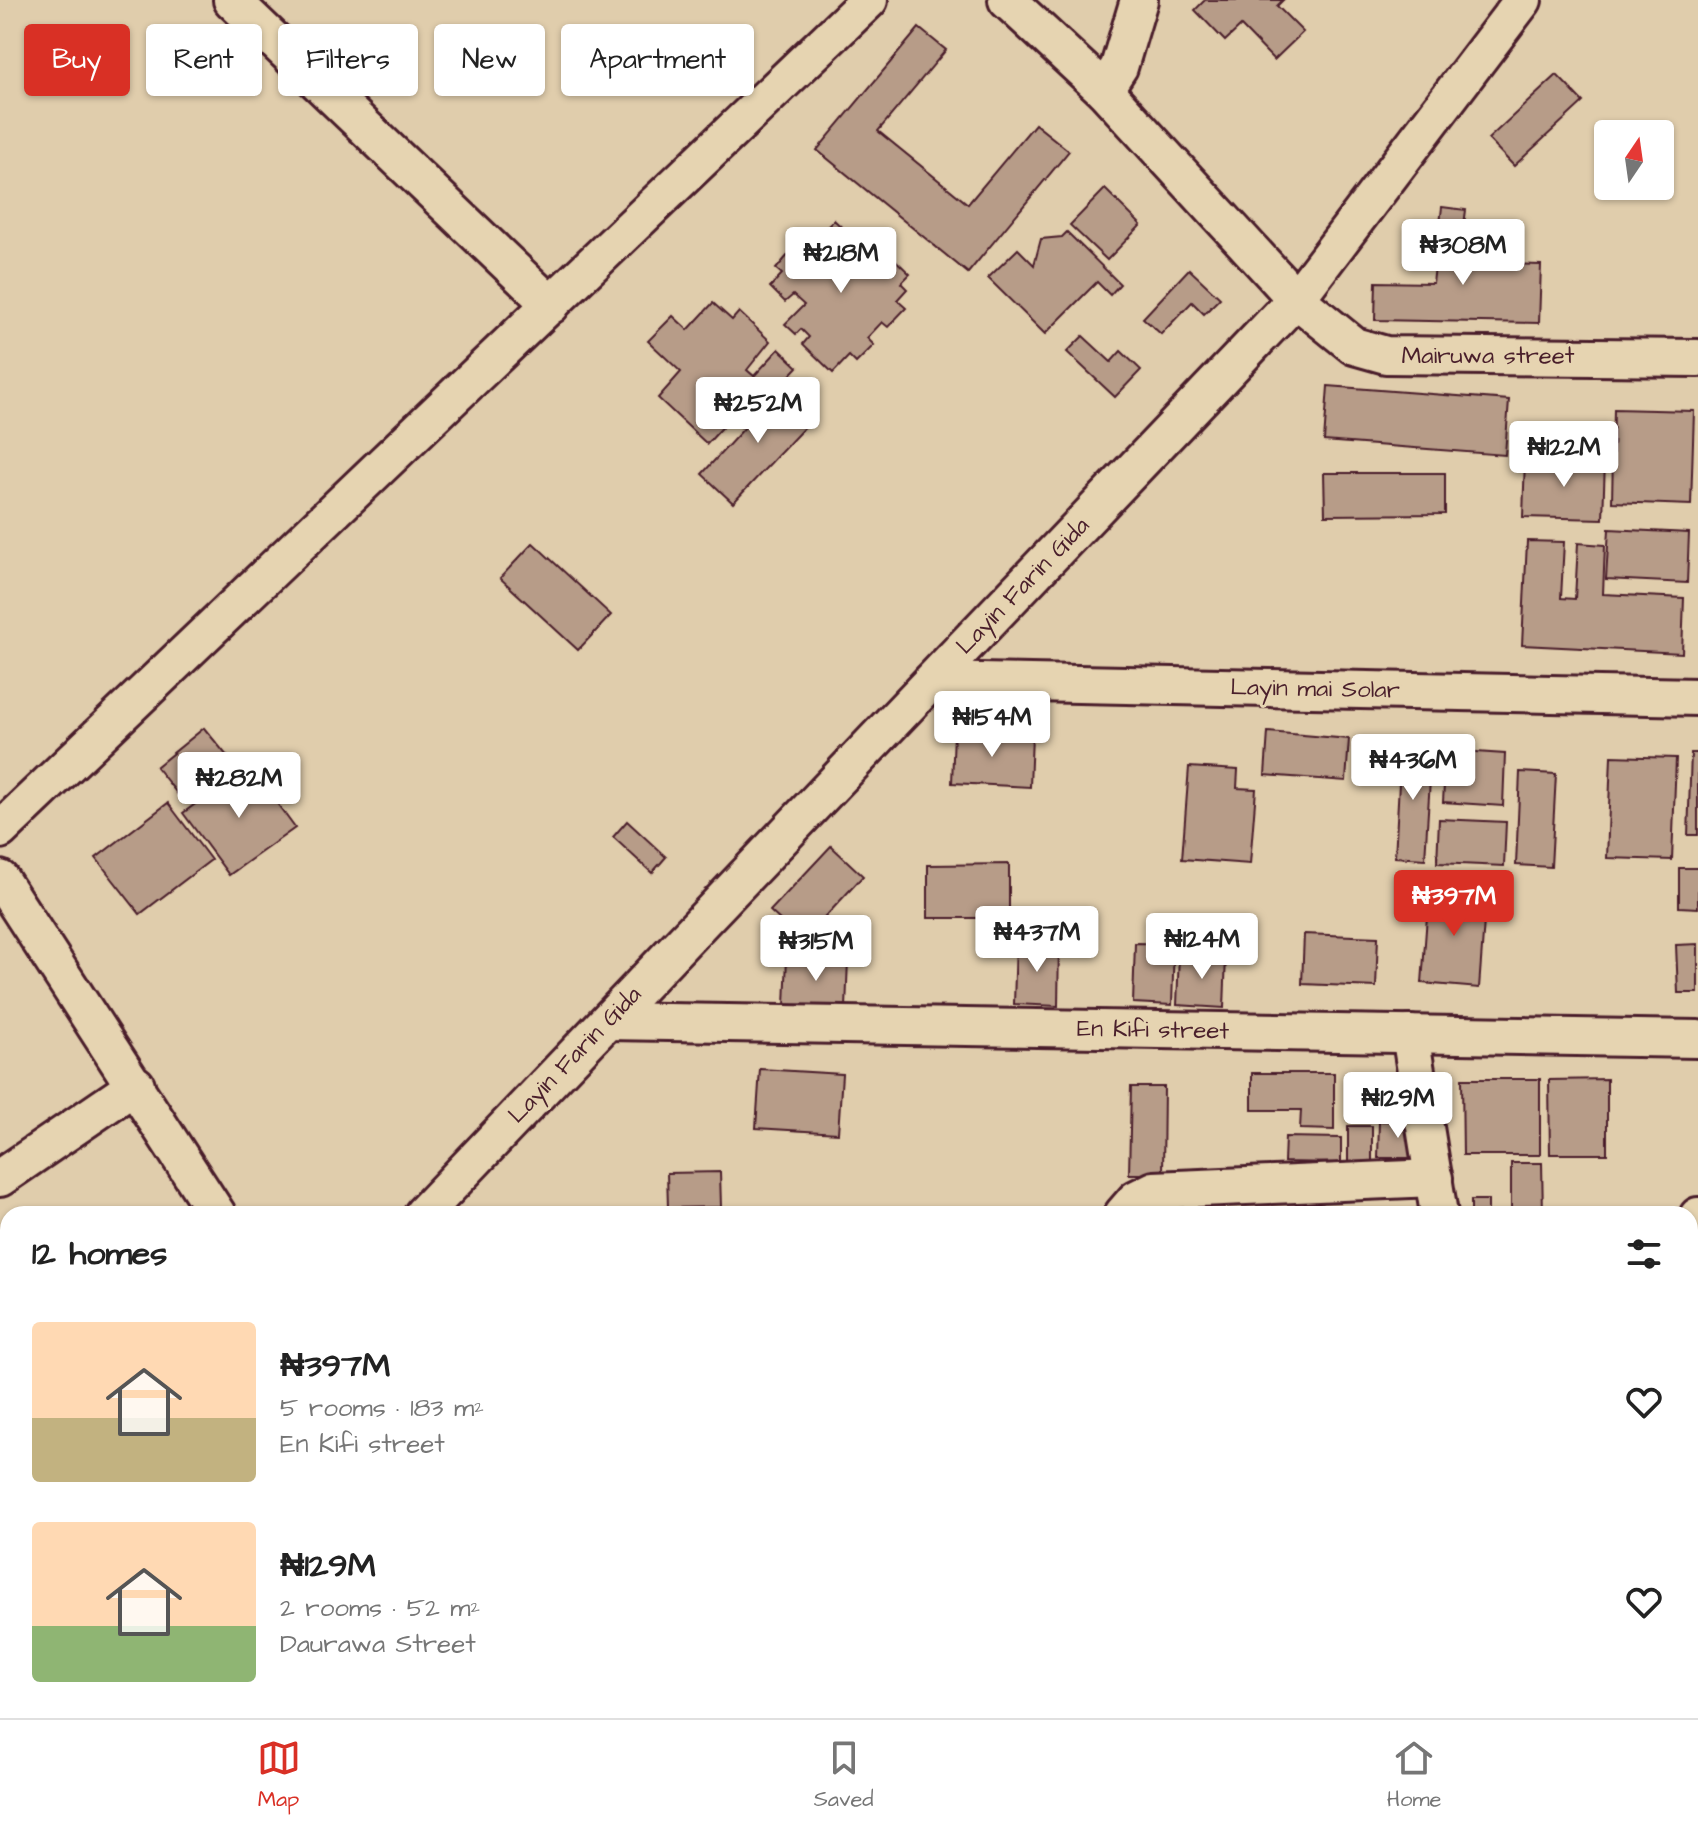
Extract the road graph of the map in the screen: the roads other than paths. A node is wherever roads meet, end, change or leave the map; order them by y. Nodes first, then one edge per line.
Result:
1 (232, 0) edge
2 (869, 0) edge
3 (1007, 0) edge
4 (1139, 0) edge
5 (1523, 0) edge
6 (1104, 90) junction
7 (1296, 299) junction
8 (551, 305) junction
9 (1698, 358) edge
10 (932, 681) junction
11 (1698, 697) edge
12 (0, 830) edge
13 (0, 879) edge
14 (608, 1021) junction
15 (1410, 1034) junction
16 (1698, 1039) edge
17 (136, 1085) junction
18 (0, 1178) edge
19 (1434, 1178) junction
20 (212, 1206) edge
21 (442, 1206) edge
22 (1130, 1206) edge
23 (1438, 1206) edge

1 - 8 street
2 - 8 street
3 - 6 street, Mairuwa street
4 - 6 street
5 - 7 street, Layin Farin Gida
6 - 7 street, Mairuwa street
7 - 9 street, Mairuwa street
7 - 10 street, Layin Farin Gida
8 - 12 street
10 - 11 street, Layin mai Solar
10 - 14 street, Layin Farin Gida
13 - 17 street
14 - 15 street, En Kifi street
14 - 21 street, Layin Farin Gida
15 - 16 street, En Kifi street
15 - 19 street
17 - 18 street
17 - 20 street
19 - 22 street
19 - 23 street

